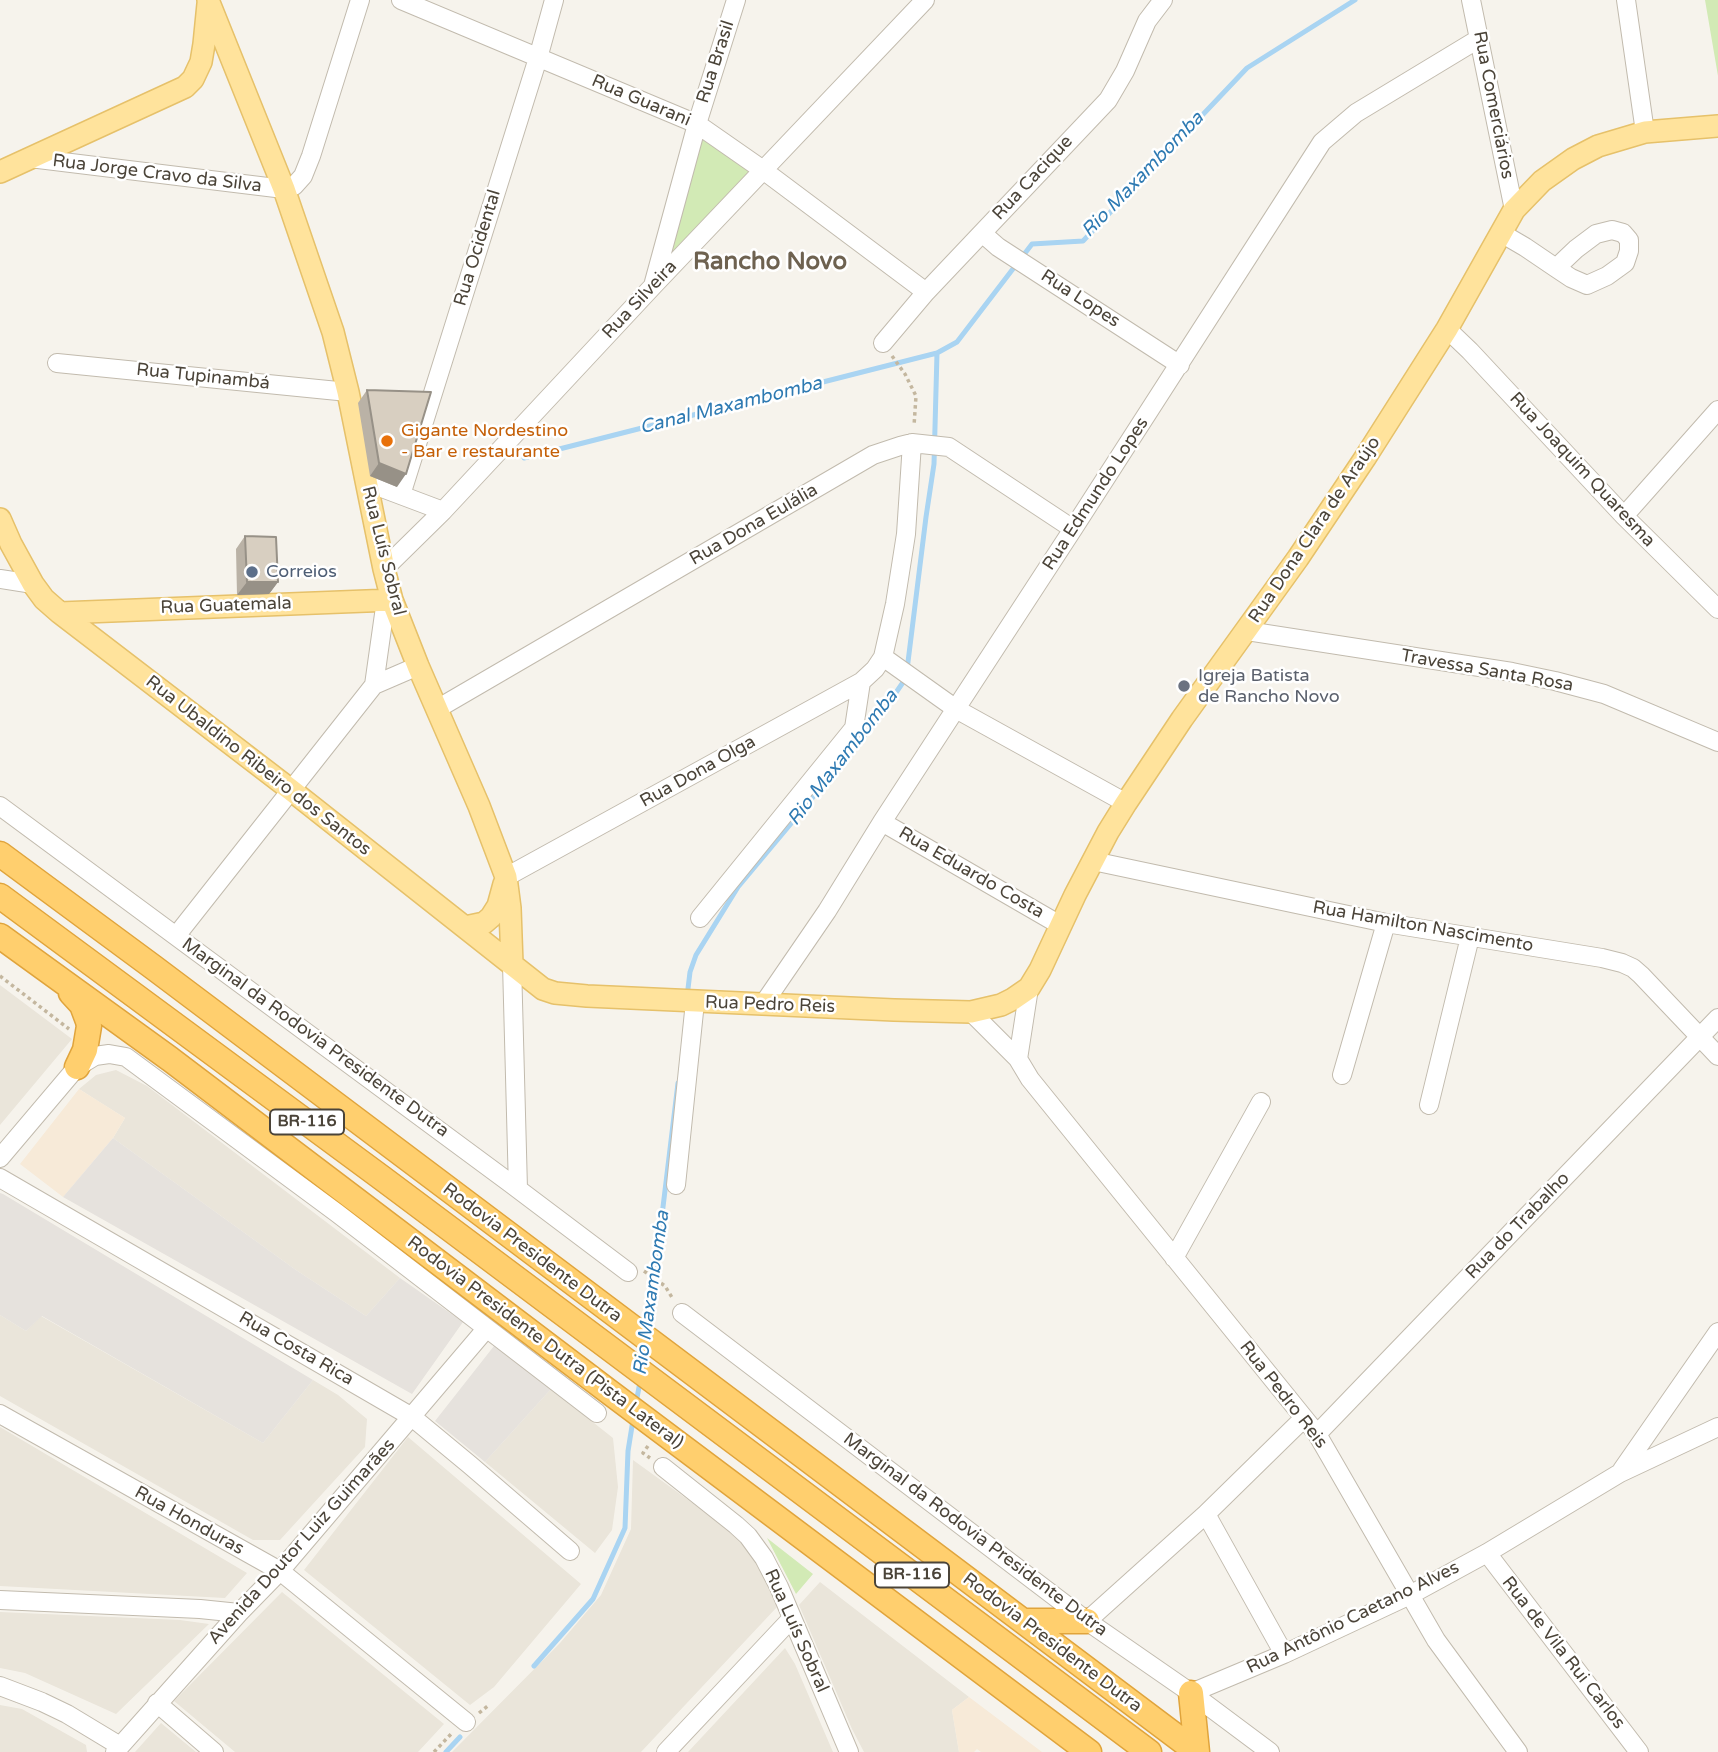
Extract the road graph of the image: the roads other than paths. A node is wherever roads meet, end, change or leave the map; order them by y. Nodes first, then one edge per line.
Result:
1 (359, 0) edge
2 (401, 0) edge
3 (554, 0) edge
4 (736, 0) edge
5 (925, 0) edge
6 (1163, 0) edge
7 (1471, 0) edge
8 (1626, 0) edge
9 (208, 1) edge
10 (1480, 38) junction
11 (538, 58) junction
12 (697, 124) junction
13 (1718, 126) edge
14 (1645, 132) junction
15 (30, 158) junction
16 (762, 170) junction
17 (0, 172) edge
18 (284, 189) junction
19 (1514, 210) junction
20 (982, 233) junction
21 (1501, 233) junction
22 (1556, 268) dead end
23 (653, 286) junction
24 (926, 292) junction
25 (1447, 330) junction
26 (888, 349) road end
27 (57, 363) dead end
28 (1180, 365) junction
29 (348, 392) junction
30 (1718, 410) edge
31 (916, 443) junction
32 (366, 482) junction
33 (401, 495) junction
34 (443, 511) junction
35 (1624, 516) junction
36 (0, 519) edge
37 (1073, 529) junction
38 (384, 569) junction
39 (0, 579) edge
40 (33, 584) junction
41 (389, 600) junction
42 (1718, 610) edge
43 (60, 613) junction
44 (1247, 631) junction
45 (883, 657) junction
46 (418, 666) junction
47 (860, 682) junction
48 (374, 685) junction
49 (437, 709) junction
50 (956, 709) junction
51 (1718, 742) edge
52 (291, 790) junction
53 (1126, 803) junction
54 (0, 806) edge
55 (882, 822) junction
56 (0, 854) edge
57 (1093, 861) junction
58 (506, 877) junction
59 (0, 896) edge
60 (699, 918) dead end
61 (1386, 923) junction
62 (1060, 925) junction
63 (465, 927) junction
64 (0, 936) edge
65 (176, 936) junction
66 (1469, 937) junction
67 (512, 964) junction
68 (56, 977) junction
69 (1029, 988) junction
70 (693, 1002) junction
71 (764, 1003) junction
72 (971, 1012) junction
73 (1718, 1018) edge
74 (1700, 1037) junction
75 (1718, 1056) edge
76 (1018, 1059) junction
77 (77, 1067) junction
78 (1342, 1075) dead end
79 (1261, 1102) dead end
80 (1429, 1105) dead end
81 (0, 1158) edge
82 (0, 1178) edge
83 (677, 1185) dead end
84 (518, 1189) junction
85 (1174, 1258) junction
86 (637, 1272) road end
87 (682, 1313) dead end
88 (486, 1329) junction
89 (1718, 1332) edge
90 (603, 1402) junction
91 (0, 1414) edge
92 (412, 1417) junction
93 (1304, 1418) junction
94 (1718, 1427) edge
95 (1317, 1434) junction
96 (663, 1467) dead end
97 (1620, 1473) junction
98 (1206, 1514) junction
99 (569, 1551) dead end
100 (1487, 1553) junction
101 (280, 1571) junction
102 (1410, 1595) junction
103 (0, 1600) edge
104 (239, 1613) junction
105 (792, 1618) junction
106 (1023, 1621) junction
107 (1087, 1621) junction
108 (1284, 1654) junction
109 (0, 1686) edge
110 (1191, 1693) junction
111 (157, 1703) junction
112 (466, 1722) dead end
113 (118, 1749) edge
114 (214, 1752) edge
115 (666, 1752) edge
116 (849, 1752) edge
117 (1089, 1752) edge
118 (1149, 1752) edge
119 (1197, 1752) edge
120 (1270, 1752) edge
121 (1518, 1752) edge
122 (1639, 1752) edge

1 - 18 street
2 - 11 street, Rua Guarani
3 - 11 street, Rua Ocidental
4 - 12 street, Rua Brasil
5 - 16 street, Rua Silveira
6 - 20 street, Rua Cacique
7 - 10 street, Rua Comerciários
8 - 14 street
9 - 15 main road
9 - 18 main road, Rua Luís Sobral
10 - 19 street, Rua Comerciários
10 - 28 street, Rua Edmundo Lopes
11 - 12 street, Rua Guarani
11 - 33 street, Rua Ocidental
12 - 16 street, Rua Guarani
12 - 23 street, Rua Brasil
13 - 14 main road, Rua Dona Clara de Araújo
14 - 19 main road, Rua Dona Clara de Araújo
15 - 17 main road
15 - 18 street, Rua Jorge Cravo da Silva
16 - 23 street, Rua Silveira
16 - 24 street, Rua Guarani
18 - 29 main road, Rua Luís Sobral
19 - 21 main road, Rua Dona Clara de Araújo
20 - 24 street, Rua Cacique
20 - 28 street, Rua Lopes
21 - 22 street
21 - 25 main road, Rua Dona Clara de Araújo
23 - 34 street, Rua Silveira
24 - 26 street, Rua Cacique
25 - 35 street, Rua Joaquim Quaresma
25 - 44 main road, Rua Dona Clara de Araújo
27 - 29 street, Rua Tupinambá
28 - 37 street, Rua Edmundo Lopes
29 - 32 main road, Rua Luís Sobral
30 - 35 street
31 - 37 street, Rua Dona Eulália
31 - 45 street, Rua Dona Olga
31 - 49 street, Rua Dona Eulália
32 - 33 street
32 - 38 main road, Rua Luís Sobral
33 - 34 street
34 - 38 street, Rua Silveira
35 - 42 street, Rua Joaquim Quaresma
36 - 40 main road, Rua Ubaldino Ribeiro dos Santos
37 - 50 street, Rua Edmundo Lopes
38 - 41 main road, Rua Luís Sobral
39 - 40 street
40 - 43 main road, Rua Ubaldino Ribeiro dos Santos
41 - 43 main road, Rua Guatemala
41 - 46 main road, Rua Luís Sobral
41 - 48 street
43 - 52 main road, Rua Ubaldino Ribeiro dos Santos
44 - 51 street, Travessa Santa Rosa
44 - 53 main road, Rua Dona Clara de Araújo
45 - 47 street, Rua Dona Olga
45 - 50 street
46 - 48 street
46 - 49 main road, Rua Luís Sobral
47 - 58 street, Rua Dona Olga
47 - 60 street
48 - 52 street
49 - 58 main road, Rua Luís Sobral
50 - 53 street
50 - 55 street, Rua Edmundo Lopes
52 - 63 main road, Rua Ubaldino Ribeiro dos Santos
52 - 65 street
53 - 57 main road, Rua Dona Clara de Araújo
54 - 65 street, Marginal da Rodovia Presidente Dutra
55 - 62 street, Rua Eduardo Costa
55 - 71 street, Rua Edmundo Lopes
56 - 106 highway, Rodovia Presidente Dutra / BR-116
57 - 61 street, Rua Hamilton Nascimento
57 - 62 main road, Rua Dona Clara de Araújo
58 - 63 main road
58 - 67 main road, Rua Luís Sobral
59 - 118 highway, Rodovia Presidente Dutra / BR-116
61 - 66 street, Rua Hamilton Nascimento
61 - 78 street
62 - 69 main road, Rua Dona Clara de Araújo
63 - 67 main road, Rua Ubaldino Ribeiro dos Santos
64 - 68 highway, Rodovia Presidente Dutra (Pista Lateral) / BR-116
65 - 84 street, Marginal da Rodovia Presidente Dutra
66 - 74 street, Rua Hamilton Nascimento
66 - 80 street
67 - 70 main road, Rua Pedro Reis
67 - 84 street, Rua Luís Sobral
68 - 77 highway
68 - 90 highway, Rodovia Presidente Dutra (Pista Lateral) / BR-116
69 - 72 main road, Rua Dona Clara de Araújo
69 - 76 street
70 - 71 main road, Rua Pedro Reis
70 - 83 street
71 - 72 main road, Rua Pedro Reis
72 - 76 street, Rua Pedro Reis
73 - 74 street, Rua do Trabalho
74 - 75 street, Rua Hamilton Nascimento
74 - 95 street, Rua do Trabalho
76 - 85 street, Rua Pedro Reis
77 - 81 street
77 - 88 street
79 - 85 street
82 - 92 street, Rua Costa Rica
84 - 86 street, Marginal da Rodovia Presidente Dutra
85 - 93 street, Rua Pedro Reis
87 - 107 street, Marginal da Rodovia Presidente Dutra
88 - 90 street
88 - 92 street, Avenida Doutor Luiz Guimarães
89 - 97 street
90 - 117 highway, Rodovia Presidente Dutra (Pista Lateral) / BR-116
91 - 101 street, Rua Honduras
92 - 99 street, Rua Costa Rica
92 - 101 street, Avenida Doutor Luiz Guimarães
93 - 95 street, Rua Pedro Reis
93 - 98 street
94 - 97 street, Rua Antônio Caetano Alves
95 - 102 street, Rua Pedro Reis
96 - 105 street, Rua Luís Sobral
97 - 100 street, Rua Antônio Caetano Alves
98 - 107 street
98 - 108 street
100 - 102 street, Rua Antônio Caetano Alves
100 - 122 street, Rua de Vila Rui Carlos
101 - 104 street, Avenida Doutor Luiz Guimarães
101 - 112 street, Rua Honduras
102 - 108 street, Rua Antônio Caetano Alves
102 - 121 street, Rua Pedro Reis
103 - 104 street
104 - 111 street, Avenida Doutor Luiz Guimarães
105 - 115 street
105 - 116 street, Rua Luís Sobral
106 - 107 highway
106 - 119 highway, Rodovia Presidente Dutra / BR-116
107 - 110 street, Marginal da Rodovia Presidente Dutra
108 - 110 street, Rua Antônio Caetano Alves
109 - 113 street
110 - 119 highway
110 - 120 street, Marginal da Rodovia Presidente Dutra
111 - 113 street, Avenida Doutor Luiz Guimarães
111 - 114 street

